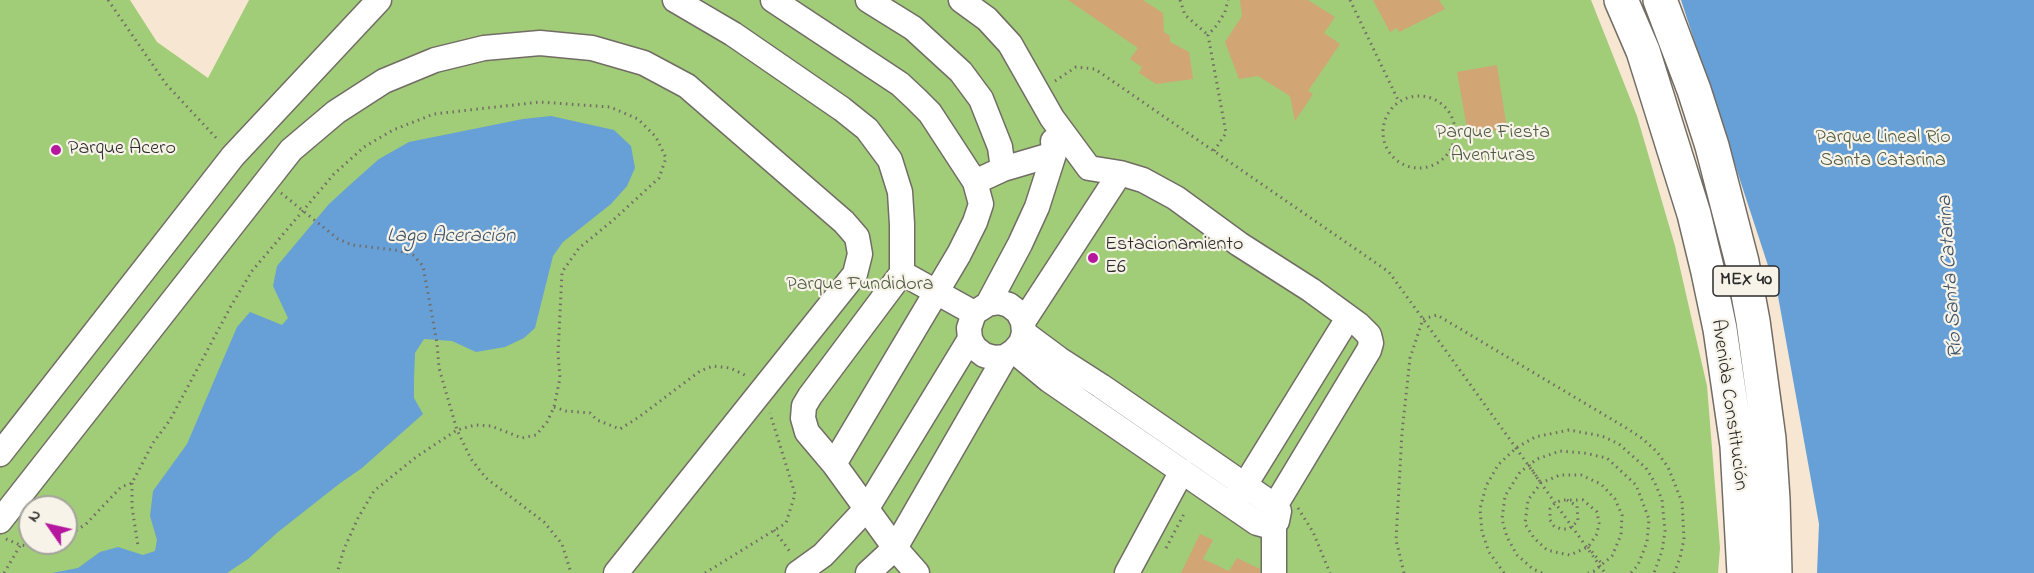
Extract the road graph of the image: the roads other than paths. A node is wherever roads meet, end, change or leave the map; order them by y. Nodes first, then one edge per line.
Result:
1 (379, 0) edge
2 (675, 0) edge
3 (773, 0) edge
4 (868, 0) edge
5 (961, 0) edge
6 (1621, 0) edge
7 (1660, 0) edge
8 (1052, 118) junction
9 (1054, 154) junction
10 (1003, 169) junction
11 (1120, 173) junction
12 (975, 182) junction
13 (902, 273) junction
14 (935, 292) junction
15 (981, 308) junction
16 (1348, 318) junction
17 (970, 339) junction
18 (1017, 341) junction
19 (0, 454) edge
20 (834, 464) junction
21 (1182, 471) junction
22 (1239, 495) junction
23 (867, 508) junction
24 (1276, 514) junction
25 (0, 521) edge
26 (895, 548) junction
27 (803, 572) edge
28 (616, 573) edge
29 (868, 573) edge
30 (917, 573) edge
31 (1126, 573) edge
32 (1274, 573) edge
33 (1744, 573) edge
34 (1775, 573) edge

1 - 19 street
2 - 13 street
3 - 12 street
4 - 10 street
5 - 8 street
6 - 33 highway, Avenida Constitución / MEX 40
7 - 34 highway, Avenida Constitución / MEX 40
8 - 9 street
8 - 11 street
9 - 10 street
9 - 15 street
10 - 12 street
11 - 16 street
11 - 18 street
12 - 14 street
13 - 14 street
13 - 20 street
14 - 15 street
14 - 20 street
15 - 17 street
15 - 18 street
16 - 22 street
16 - 24 street
17 - 18 street
17 - 23 street
18 - 21 street
18 - 22 street
18 - 26 street
20 - 23 street
21 - 22 street
21 - 31 street
22 - 24 street
23 - 26 street
23 - 27 street
24 - 32 street
25 - 28 street
26 - 29 street
26 - 30 street

